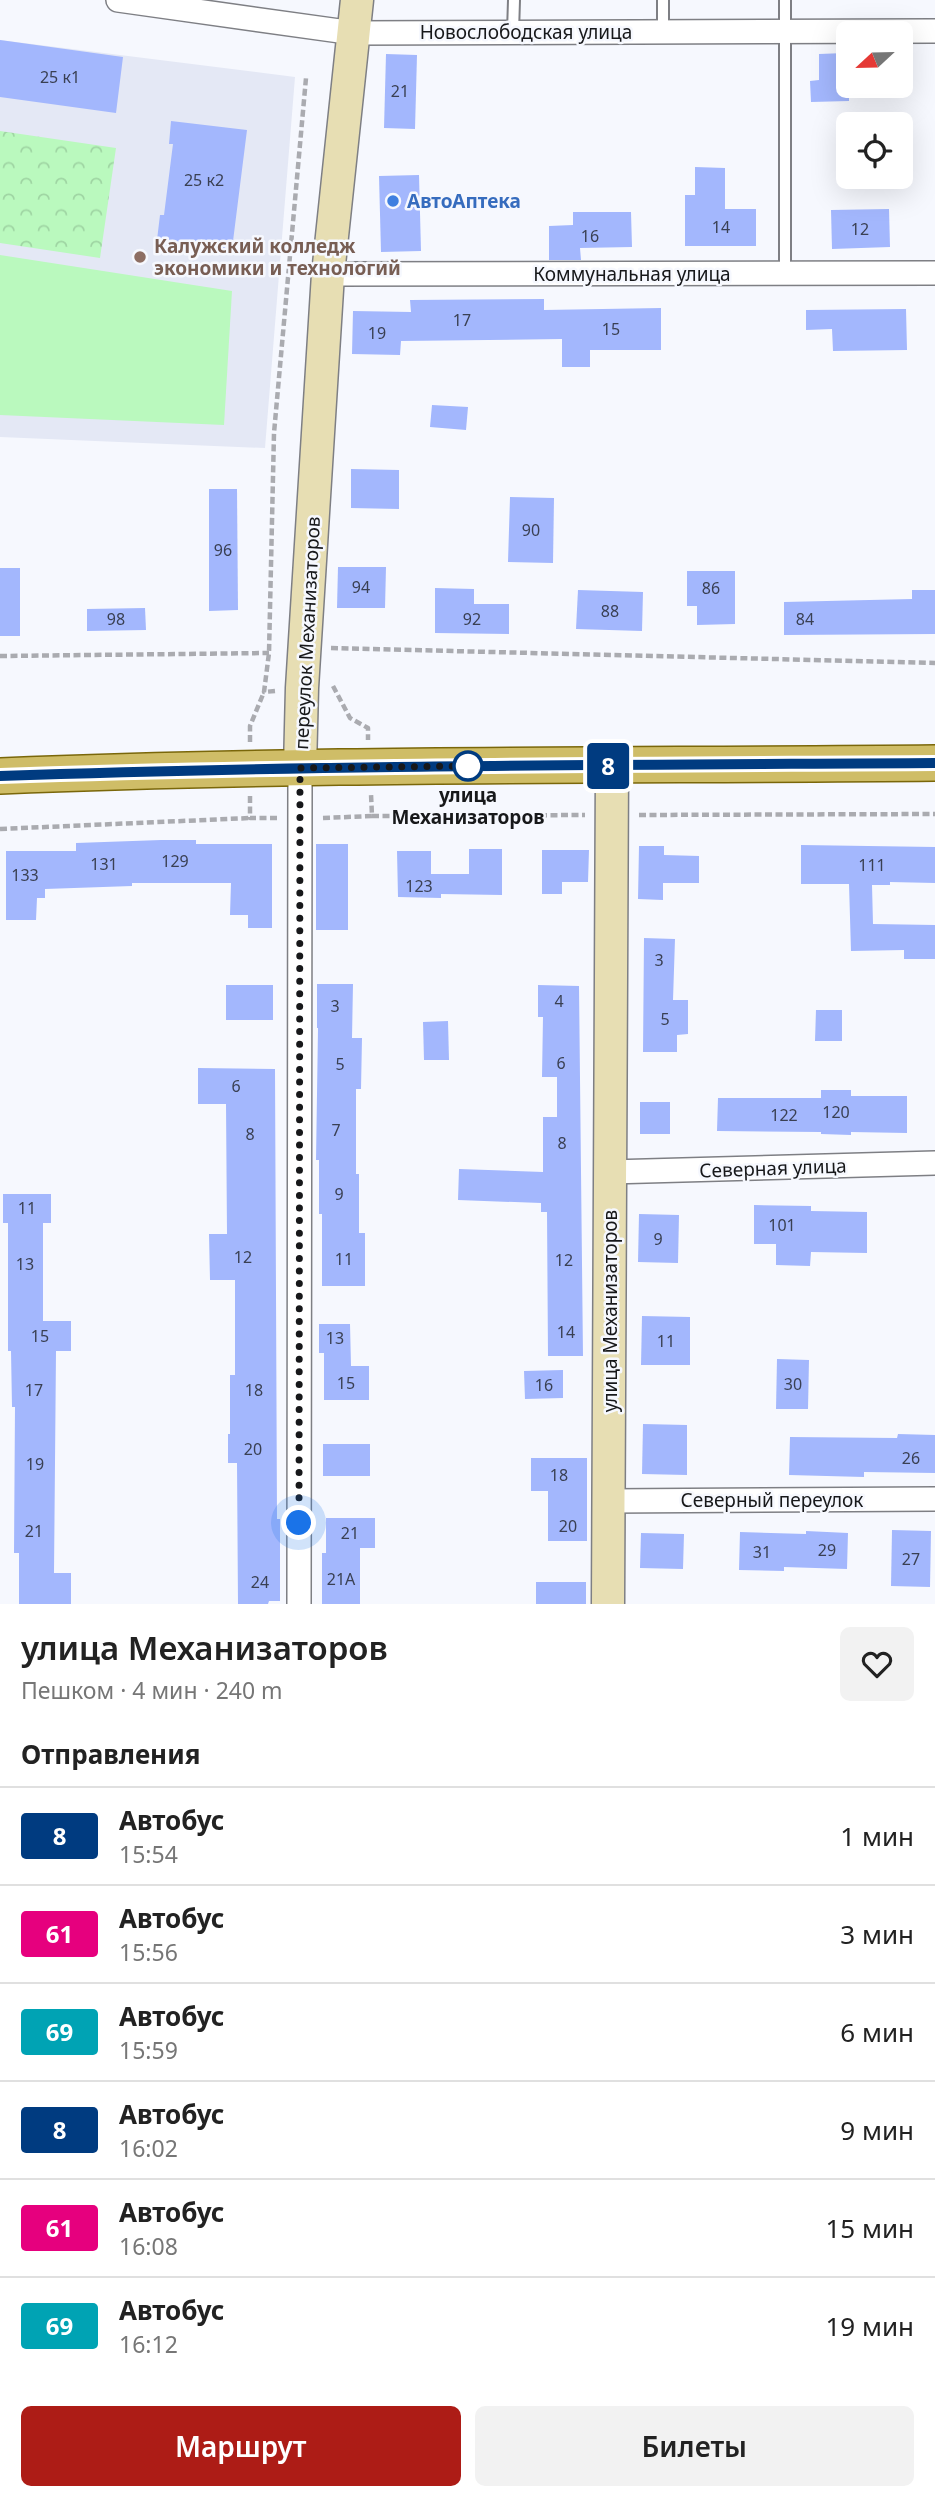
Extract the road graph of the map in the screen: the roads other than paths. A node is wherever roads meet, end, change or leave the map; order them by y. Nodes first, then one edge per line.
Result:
1 (118, 0) edge
2 (357, 0) edge
3 (514, 0) edge
4 (663, 0) edge
5 (785, 0) edge
6 (935, 31) edge
7 (513, 32) junction
8 (663, 32) junction
9 (784, 32) junction
10 (354, 33) junction
11 (935, 273) edge
12 (328, 274) junction
13 (785, 275) junction
14 (935, 763) edge
15 (612, 766) junction
16 (300, 768) junction
17 (0, 776) edge
18 (935, 1163) edge
19 (610, 1172) junction
20 (935, 1499) edge
21 (610, 1501) junction
22 (299, 1604) edge
23 (608, 1604) edge

1 - 10 street, Новослободская улица
2 - 10 street, переулок Механизаторов
3 - 7 lane
4 - 8 lane
5 - 9 lane
6 - 9 street, Новослободская улица
7 - 8 street, Новослободская улица
7 - 10 street, Новослободская улица
8 - 9 street, Новослободская улица
9 - 13 lane
10 - 12 street, переулок Механизаторов
11 - 13 street, Коммунальная улица
12 - 13 street, Коммунальная улица
12 - 16 street, переулок Механизаторов
14 - 15 main road
15 - 16 main road
15 - 19 street, улица Механизаторов
16 - 17 main road
16 - 22 street, переулок Механизаторов
18 - 19 street, Северная улица
19 - 21 street, улица Механизаторов
20 - 21 street, Северный переулок
21 - 23 street, улица Механизаторов

